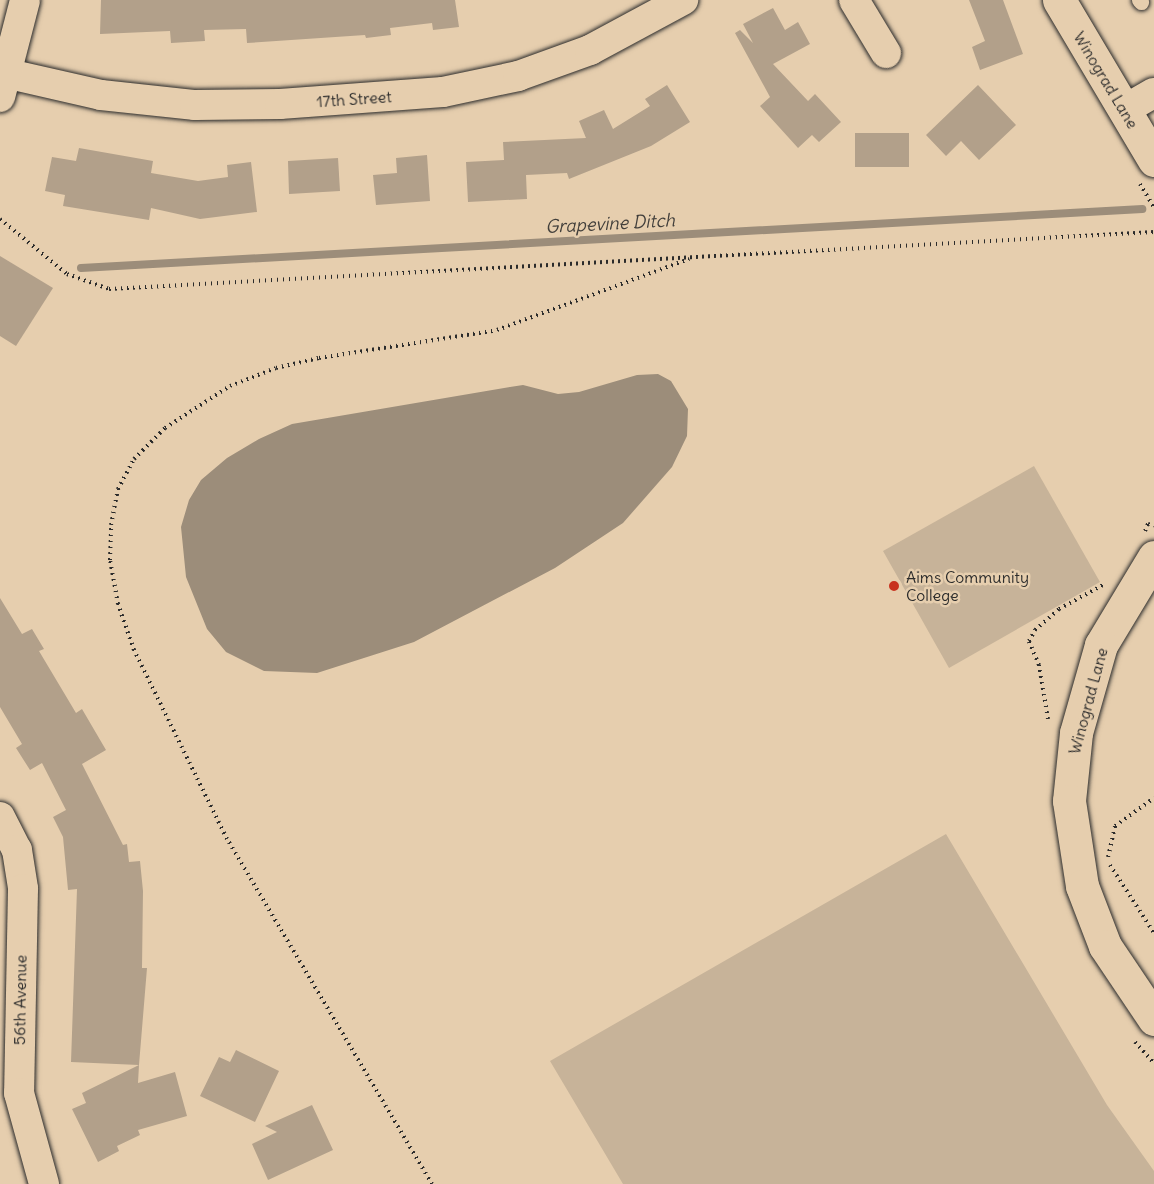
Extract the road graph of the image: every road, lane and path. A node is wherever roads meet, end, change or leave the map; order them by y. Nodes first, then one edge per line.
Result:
1 (25, 0) edge
2 (683, 0) edge
3 (854, 0) edge
4 (1059, 0) edge
5 (886, 53) dead end
6 (4, 85) edge
7 (1154, 93) edge
8 (1124, 110) junction
9 (1154, 160) edge
10 (0, 219) edge
11 (1154, 232) edge
12 (689, 259) junction
13 (1154, 557) edge
14 (1154, 798) edge
15 (0, 817) edge
16 (1154, 933) edge
17 (1154, 1019) edge
18 (10, 1096) edge
19 (44, 1184) edge
20 (432, 1184) edge

1 - 6 street
2 - 6 street, 17th Street
3 - 5 street
4 - 8 street, Winograd Lane
7 - 8 street
8 - 9 street, Winograd Lane
10 - 12 path
11 - 12 path
12 - 20 path
13 - 17 street, Winograd Lane
14 - 16 path
15 - 18 street, 56th Avenue
18 - 19 street, 56th Avenue

